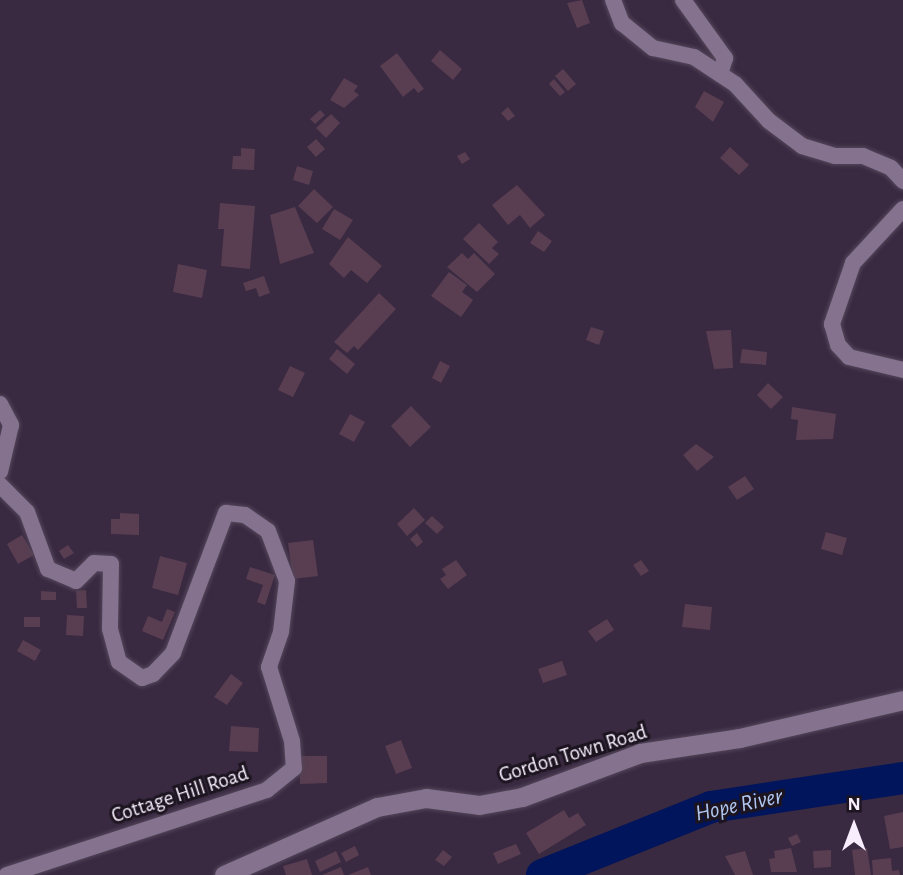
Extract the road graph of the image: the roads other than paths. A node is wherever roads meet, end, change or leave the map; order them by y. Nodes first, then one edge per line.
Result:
1 (614, 0) edge
2 (683, 0) edge
3 (720, 74) junction
4 (903, 181) edge
5 (903, 209) edge
6 (903, 370) edge
7 (0, 404) edge
8 (0, 472) edge
9 (0, 485) edge
10 (903, 700) edge
11 (8, 875) edge
12 (224, 875) edge

1 - 3 street
2 - 3 street
3 - 4 street
5 - 6 street
7 - 8 street
9 - 11 street, Cottage Hill Road
10 - 12 street, Gordon Town Road

